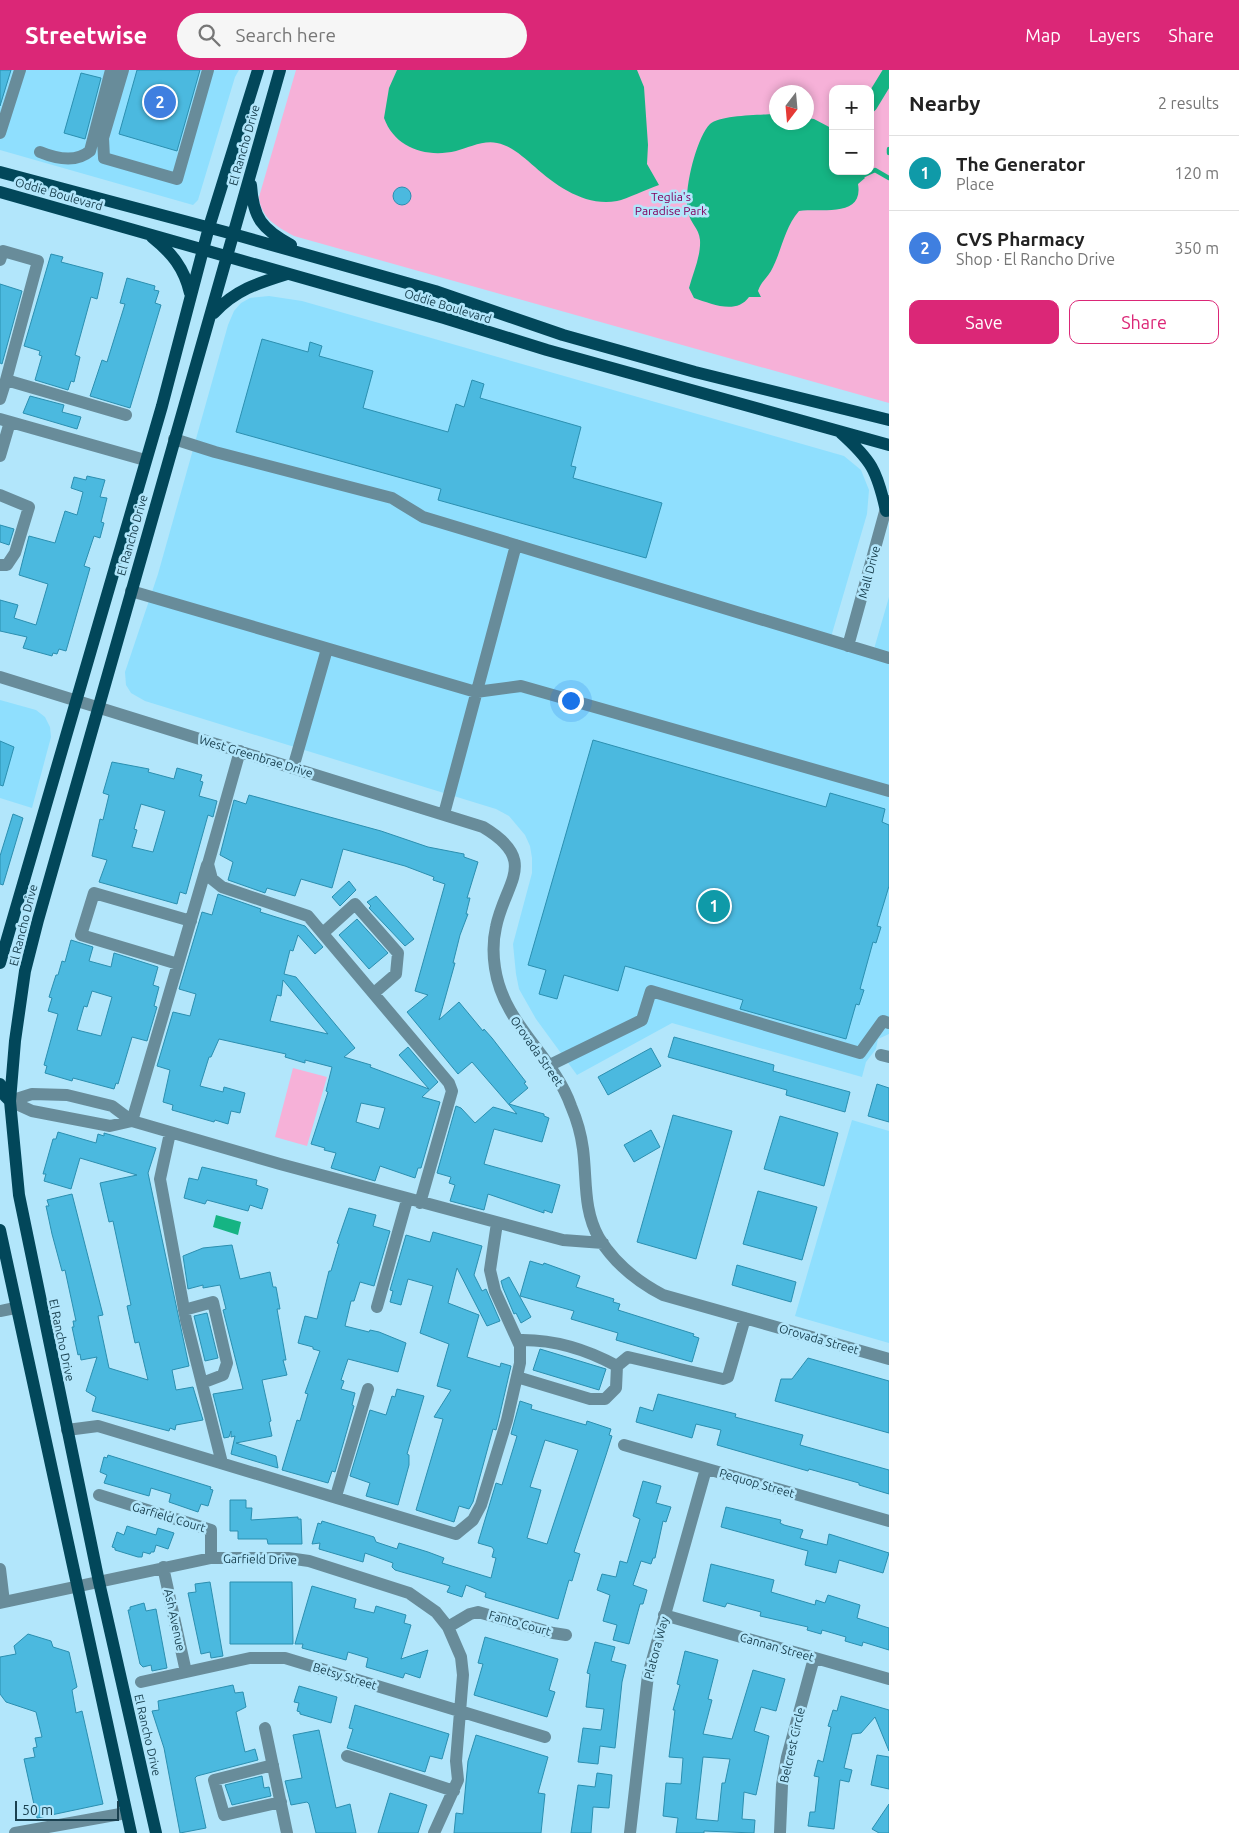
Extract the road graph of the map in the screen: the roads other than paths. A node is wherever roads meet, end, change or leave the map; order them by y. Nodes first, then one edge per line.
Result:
1 (20, 70) edge
2 (111, 70) edge
3 (123, 70) edge
4 (208, 70) edge
5 (258, 70) edge
6 (280, 70) edge
7 (0, 133) edge
8 (40, 152) dead end
9 (0, 172) edge
10 (250, 175) junction
11 (0, 192) edge
12 (209, 227) junction
13 (148, 234) junction
14 (233, 234) junction
15 (202, 250) junction
16 (1, 253) edge
17 (310, 256) junction
18 (227, 257) junction
19 (288, 274) junction
20 (191, 295) junction
21 (212, 315) junction
22 (6, 380) junction
23 (0, 399) edge
24 (126, 416) dead end
25 (889, 420) edge
26 (5, 421) edge
27 (838, 429) junction
28 (174, 439) junction
29 (889, 445) edge
30 (0, 456) edge
31 (145, 460) junction
32 (0, 494) edge
33 (888, 506) edge
34 (516, 545) junction
35 (0, 566) edge
36 (131, 591) junction
37 (848, 646) junction
38 (327, 649) junction
39 (889, 658) edge
40 (0, 677) edge
41 (476, 692) junction
42 (75, 700) junction
43 (97, 707) junction
44 (240, 751) junction
45 (293, 768) junction
46 (889, 791) edge
47 (444, 814) junction
48 (507, 844) joint
49 (208, 864) junction
50 (191, 921) junction
51 (323, 933) junction
52 (0, 963) edge
53 (178, 964) junction
54 (374, 993) junction
55 (889, 1023) edge
56 (548, 1066) junction
57 (0, 1084) edge
58 (10, 1101) junction
59 (132, 1122) junction
60 (170, 1133) junction
61 (407, 1200) junction
62 (420, 1203) junction
63 (497, 1223) junction
64 (0, 1230) edge
65 (602, 1243) junction
66 (377, 1307) dead end
67 (15, 1308) junction
68 (184, 1310) junction
69 (0, 1311) edge
70 (745, 1318) junction
71 (518, 1340) junction
72 (889, 1359) edge
73 (617, 1366) junction
74 (517, 1377) junction
75 (202, 1383) junction
76 (368, 1389) dead end
77 (67, 1430) junction
78 (624, 1445) dead end
79 (222, 1463) junction
80 (706, 1469) junction
81 (98, 1495) dead end
82 (336, 1496) junction
83 (889, 1520) edge
84 (211, 1558) junction
85 (163, 1567) junction
86 (0, 1569) edge
87 (99, 1582) junction
88 (78, 1586) junction
89 (2, 1603) edge
90 (664, 1615) junction
91 (448, 1626) junction
92 (566, 1634) dead end
93 (814, 1658) junction
94 (186, 1672) junction
95 (889, 1679) edge
96 (142, 1682) dead end
97 (460, 1712) junction
98 (265, 1728) dead end
99 (545, 1737) dead end
100 (347, 1756) dead end
101 (273, 1765) junction
102 (454, 1791) junction
103 (281, 1802) junction
104 (126, 1813) junction
105 (15, 1833) edge
106 (131, 1833) edge
107 (156, 1833) edge
108 (287, 1833) edge
109 (434, 1833) edge
110 (630, 1833) edge
111 (780, 1833) edge

1 - 7 street
2 - 8 street
3 - 4 street
5 - 12 main road, El Rancho Drive
6 - 10 main road, El Rancho Drive
9 - 12 main road, Oddie Boulevard
10 - 14 main road, El Rancho Drive
10 - 17 main road
11 - 13 main road, Oddie Boulevard
12 - 14 main road, Oddie Boulevard
12 - 15 main road, El Rancho Drive
13 - 15 main road, Oddie Boulevard
13 - 20 main road
14 - 17 main road, Oddie Boulevard
14 - 18 main road, El Rancho Drive
15 - 18 main road, Oddie Boulevard
15 - 20 main road, El Rancho Drive
16 - 22 street
17 - 25 main road, Oddie Boulevard
18 - 19 main road, Oddie Boulevard
18 - 21 main road, El Rancho Drive
19 - 21 main road
19 - 27 main road, Oddie Boulevard
20 - 31 main road, El Rancho Drive
21 - 28 main road, El Rancho Drive
22 - 23 street
22 - 24 street
26 - 30 street
26 - 31 street
27 - 29 main road, Oddie Boulevard
27 - 33 main road
28 - 34 street
28 - 36 main road, El Rancho Drive
31 - 42 main road, El Rancho Drive
32 - 35 street
33 - 37 street, Mall Drive
34 - 37 street
34 - 41 street
36 - 38 street
36 - 43 main road, El Rancho Drive
37 - 39 street
38 - 41 street
38 - 45 street
40 - 42 street, West Greenbrae Drive
41 - 46 street
41 - 47 street
42 - 43 street, West Greenbrae Drive
42 - 52 main road, El Rancho Drive
43 - 44 street, West Greenbrae Drive
43 - 58 main road, El Rancho Drive
44 - 45 street, West Greenbrae Drive
44 - 49 street
45 - 47 street, West Greenbrae Drive
47 - 48 street, West Greenbrae Drive
48 - 56 street, Orovada Street
49 - 50 street
49 - 51 street
50 - 53 street
50 - 53 street
51 - 54 street
51 - 54 street
53 - 59 street
54 - 62 street
55 - 56 street
56 - 65 street, Orovada Street
57 - 58 main road
58 - 59 street
58 - 59 street
58 - 77 main road, El Rancho Drive
59 - 60 street
60 - 61 street
60 - 68 street
61 - 62 street
61 - 66 street
62 - 63 street
63 - 65 street
63 - 71 street
64 - 67 main road
65 - 70 street, Orovada Street
67 - 69 street
67 - 88 main road
68 - 75 street
68 - 75 street
70 - 72 street, Orovada Street
70 - 73 street
71 - 73 street
71 - 74 street
73 - 74 street
74 - 82 street
75 - 79 street
76 - 82 street
77 - 79 street
77 - 87 main road, El Rancho Drive
78 - 80 street, Pequop Street
79 - 82 street
80 - 83 street, Pequop Street
80 - 90 street, Platora Way
81 - 84 street, Garfield Court
84 - 85 street, Garfield Drive
84 - 91 street, Garfield Drive
85 - 87 street, Garfield Drive
85 - 94 street, Ash Avenue
86 - 89 street
87 - 88 street, Garfield Drive
87 - 107 main road, El Rancho Drive
88 - 89 street, Garfield Drive
88 - 104 main road
90 - 93 street, Cannan Street
90 - 110 street, Platora Way
91 - 92 street, Fanto Court
91 - 97 street, Garfield Drive
93 - 95 street, Cannan Street
93 - 111 street, Belcrest Circle
94 - 96 street, Betsy Street
94 - 97 street, Betsy Street
97 - 99 street, Betsy Street
97 - 102 street, Garfield Drive
98 - 101 street
100 - 102 street
101 - 103 street
101 - 103 street
102 - 109 street, Garfield Drive
103 - 108 street
104 - 105 street
104 - 106 main road

